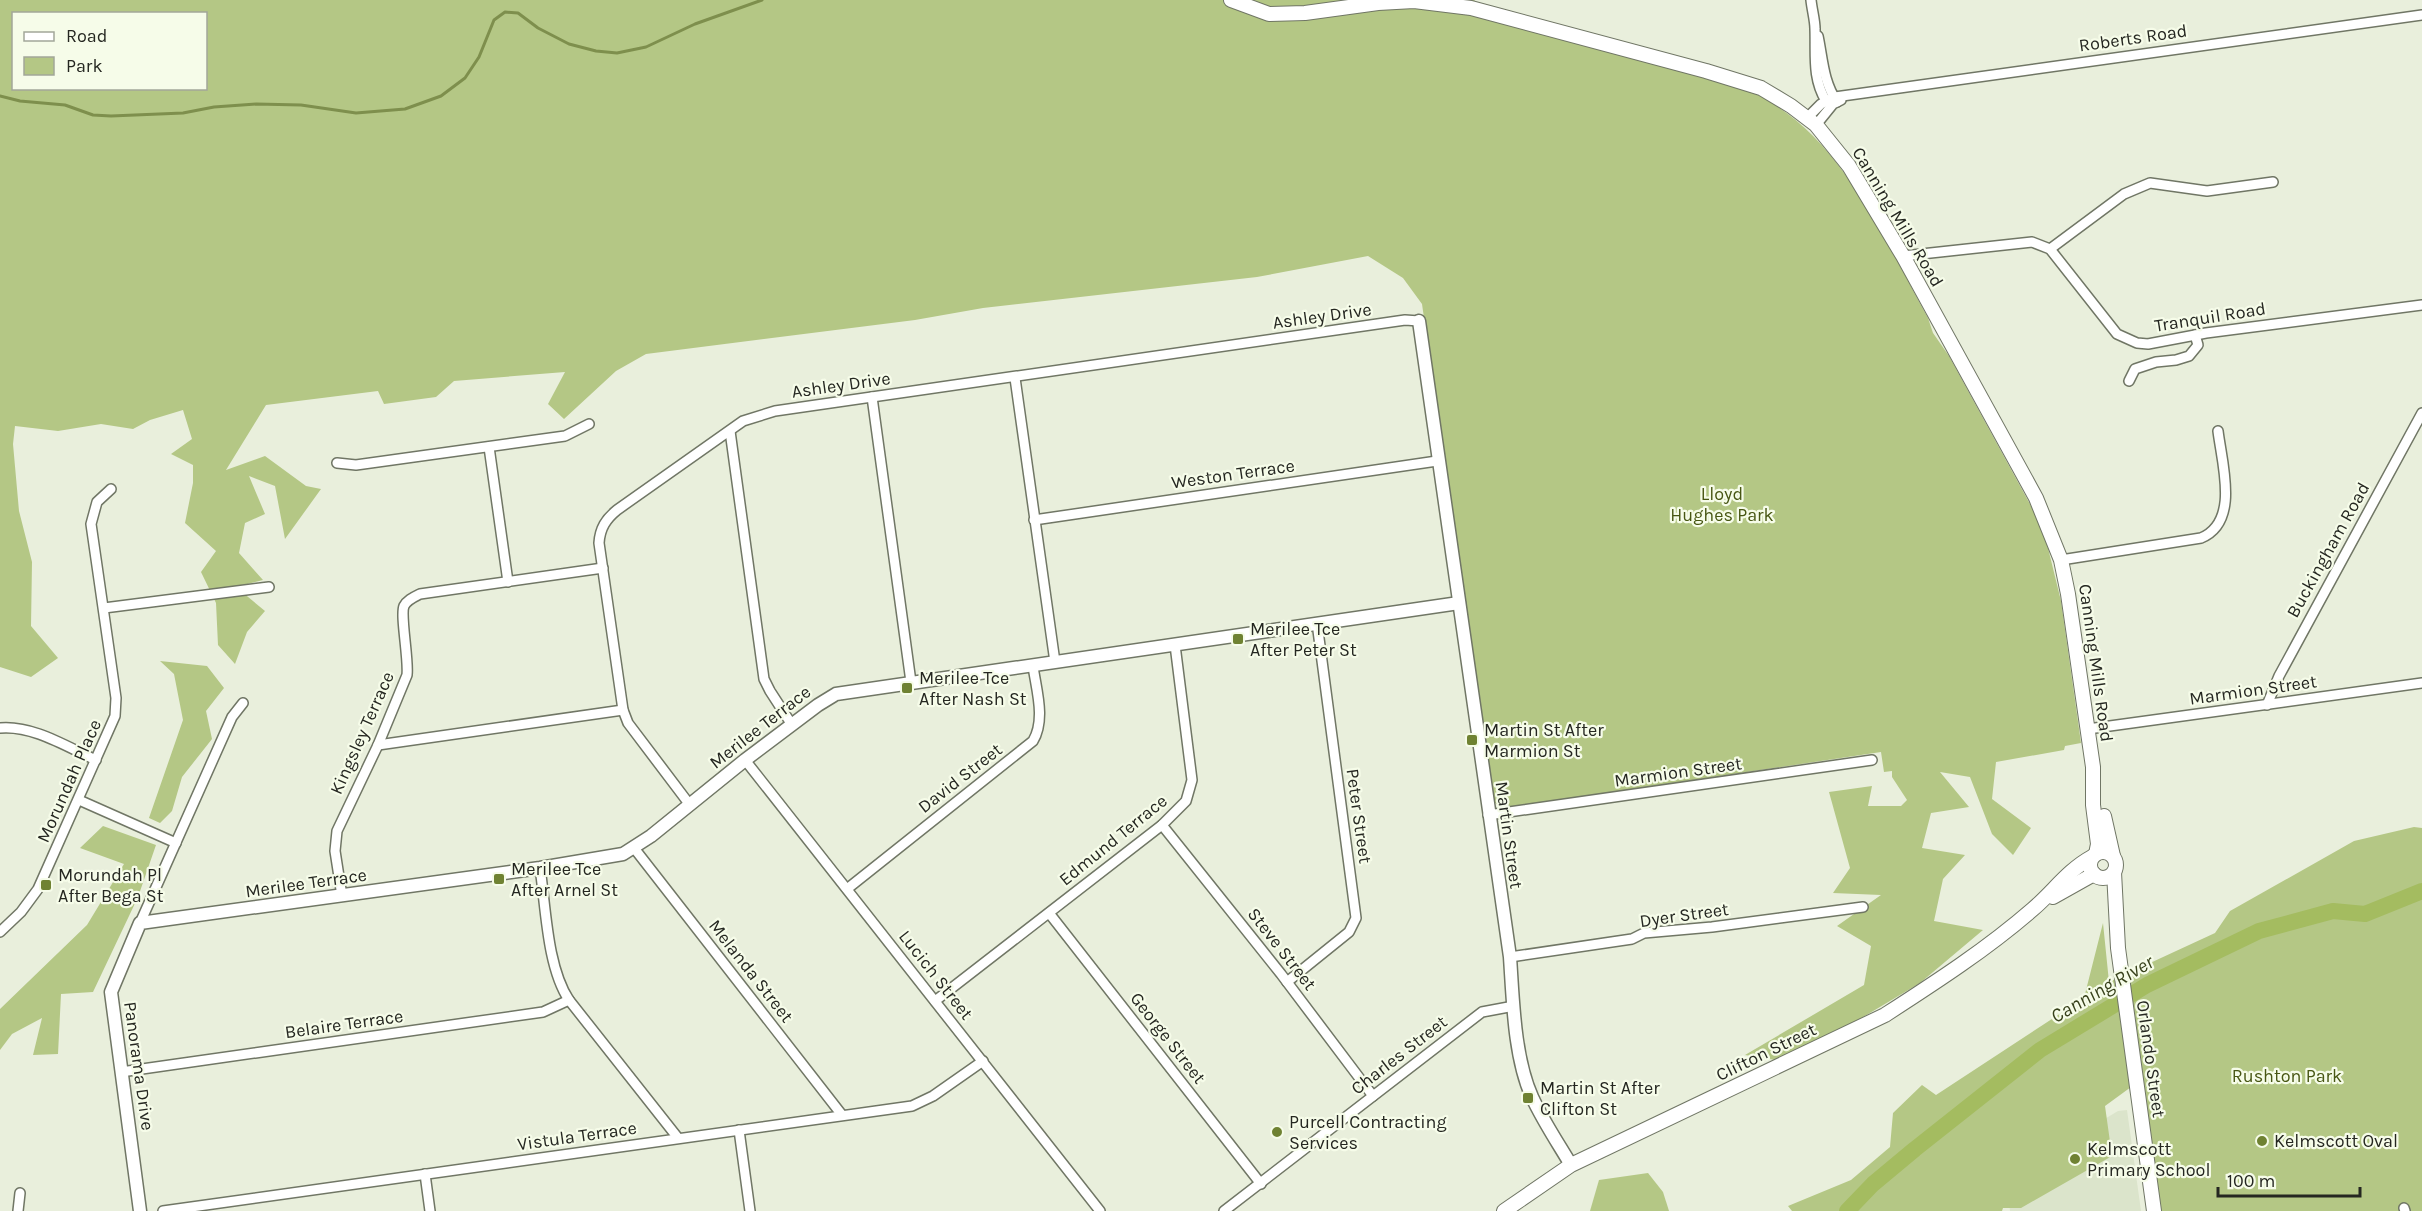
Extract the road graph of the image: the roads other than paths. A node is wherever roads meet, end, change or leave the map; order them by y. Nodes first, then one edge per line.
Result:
1 (1231, 0) edge
2 (1811, 0) edge
3 (1377, 1) edge
4 (2422, 15) edge
5 (1833, 100) junction
6 (1811, 121) junction
7 (2273, 182) dead end
8 (2050, 249) junction
9 (1903, 255) junction
10 (2422, 305) edge
11 (1419, 321) joint
12 (2195, 335) junction
13 (1015, 378) junction
14 (2129, 381) dead end
15 (872, 397) junction
16 (2422, 413) edge
17 (589, 424) dead end
18 (730, 431) junction
19 (2218, 431) dead end
20 (489, 447) junction
21 (1437, 461) junction
22 (338, 463) dead end
23 (111, 489) dead end
24 (1034, 520) junction
25 (2061, 560) junction
26 (603, 568) junction
27 (508, 582) junction
28 (269, 587) dead end
29 (1459, 603) junction
30 (104, 608) junction
31 (1317, 623) junction
32 (1175, 645) junction
33 (1055, 662) junction
34 (1032, 666) junction
35 (912, 682) junction
36 (2422, 683) edge
37 (243, 703) dead end
38 (2268, 705) junction
39 (623, 710) junction
40 (792, 725) junction
41 (0, 728) edge
42 (2088, 729) junction
43 (378, 745) junction
44 (96, 760) junction
45 (746, 760) junction
46 (1872, 760) dead end
47 (2093, 767) junction
48 (79, 800) junction
49 (690, 805) junction
50 (1488, 815) junction
51 (1162, 825) junction
52 (176, 843) junction
53 (634, 848) junction
54 (2094, 856) junction
55 (2113, 856) junction
56 (540, 868) junction
57 (2114, 872) junction
58 (2095, 875) junction
59 (847, 889) junction
60 (342, 896) junction
61 (1863, 906) dead end
62 (2034, 909) junction
63 (1049, 913) junction
64 (140, 923) junction
65 (0, 932) edge
66 (2119, 954) junction
67 (1510, 957) junction
68 (1287, 982) junction
69 (569, 1000) junction
70 (935, 1001) junction
71 (1514, 1006) junction
72 (983, 1061) junction
73 (121, 1072) junction
74 (1373, 1096) junction
75 (842, 1114) junction
76 (739, 1130) junction
77 (678, 1138) junction
78 (1571, 1165) junction
79 (425, 1174) junction
80 (1261, 1184) junction
81 (20, 1193) dead end
82 (18, 1211) edge
83 (141, 1211) edge
84 (163, 1211) edge
85 (430, 1211) edge
86 (750, 1211) edge
87 (1100, 1211) edge
88 (1224, 1211) edge
89 (1504, 1211) edge
90 (2154, 1211) edge

1 - 3 main road, Canning Mills Road
2 - 5 street
3 - 6 main road, Canning Mills Road
4 - 5 street, Roberts Road
5 - 6 street, Roberts Road
6 - 9 main road, Canning Mills Road
7 - 8 street
8 - 9 street
8 - 12 street, Tranquil Road
9 - 25 main road, Canning Mills Road
10 - 12 street, Tranquil Road
11 - 13 street, Ashley Drive
11 - 21 street, Martin Street
12 - 14 street
13 - 15 street, Ashley Drive
13 - 24 street
15 - 18 street, Ashley Drive
15 - 35 street
16 - 38 street, Buckingham Road
17 - 20 street
18 - 26 street, Ashley Drive
18 - 40 street
19 - 25 street
20 - 22 street
20 - 27 street
21 - 24 street, Weston Terrace
21 - 29 street, Martin Street
23 - 30 street, Morundah Place
24 - 33 street
25 - 42 main road, Canning Mills Road
26 - 27 street, Kingsley Terrace
26 - 39 street, Ashley Drive
27 - 43 street, Kingsley Terrace
28 - 30 street
29 - 31 street, Merilee Terrace
29 - 50 street, Martin Street
30 - 44 street, Morundah Place
31 - 32 street, Merilee Terrace
31 - 68 street, Peter Street
32 - 33 street, Merilee Terrace
32 - 51 street, Edmund Terrace
33 - 34 street, Merilee Terrace
34 - 35 street, Merilee Terrace
34 - 59 street, David Street
35 - 40 street, Merilee Terrace
36 - 38 street, Marmion Street
37 - 52 street, Panorama Drive
38 - 42 street, Marmion Street
39 - 43 street
39 - 49 street, Ashley Drive
40 - 45 street, Merilee Terrace
41 - 44 street
42 - 47 main road, Canning Mills Road
43 - 60 street, Kingsley Terrace
44 - 48 street, Morundah Place
45 - 49 street, Merilee Terrace
45 - 59 street, Lucich Street
46 - 50 street, Marmion Street
47 - 54 main road, Canning Mills Road
47 - 55 main road, Canning Mills Road
48 - 52 street
48 - 65 street, Morundah Place
49 - 53 street, Merilee Terrace
50 - 67 street, Martin Street
51 - 63 street, Edmund Terrace
51 - 68 street, Steve Street
52 - 64 street, Panorama Drive
53 - 56 street, Merilee Terrace
53 - 75 street, Melanda Street
54 - 55 main road
54 - 58 main road
54 - 62 main road, Clifton Street
55 - 57 main road
56 - 60 street, Merilee Terrace
56 - 69 street
57 - 58 main road
57 - 66 main road, Orlando Street
58 - 62 main road, Clifton Street
58 - 66 main road, Orlando Street
59 - 70 street, Lucich Street
60 - 64 street, Merilee Terrace
61 - 67 street, Dyer Street
62 - 78 main road, Clifton Street
63 - 70 street, Edmund Terrace
63 - 80 street, George Street
64 - 73 street, Panorama Drive
66 - 90 main road, Orlando Street
67 - 71 street, Martin Street
68 - 74 street, Steve Street
69 - 73 street, Belaire Terrace
69 - 77 street
70 - 72 street, Lucich Street
71 - 74 street, Charles Street
71 - 78 street, Martin Street
72 - 75 street, Vistula Terrace
72 - 87 street, Lucich Street
73 - 83 street, Panorama Drive
74 - 80 street, Charles Street
75 - 76 street, Vistula Terrace
76 - 77 street, Vistula Terrace
76 - 86 street
77 - 79 street, Vistula Terrace
78 - 89 main road, Clifton Street
79 - 84 street, Vistula Terrace
79 - 85 street
80 - 88 street, Charles Street
81 - 82 street

